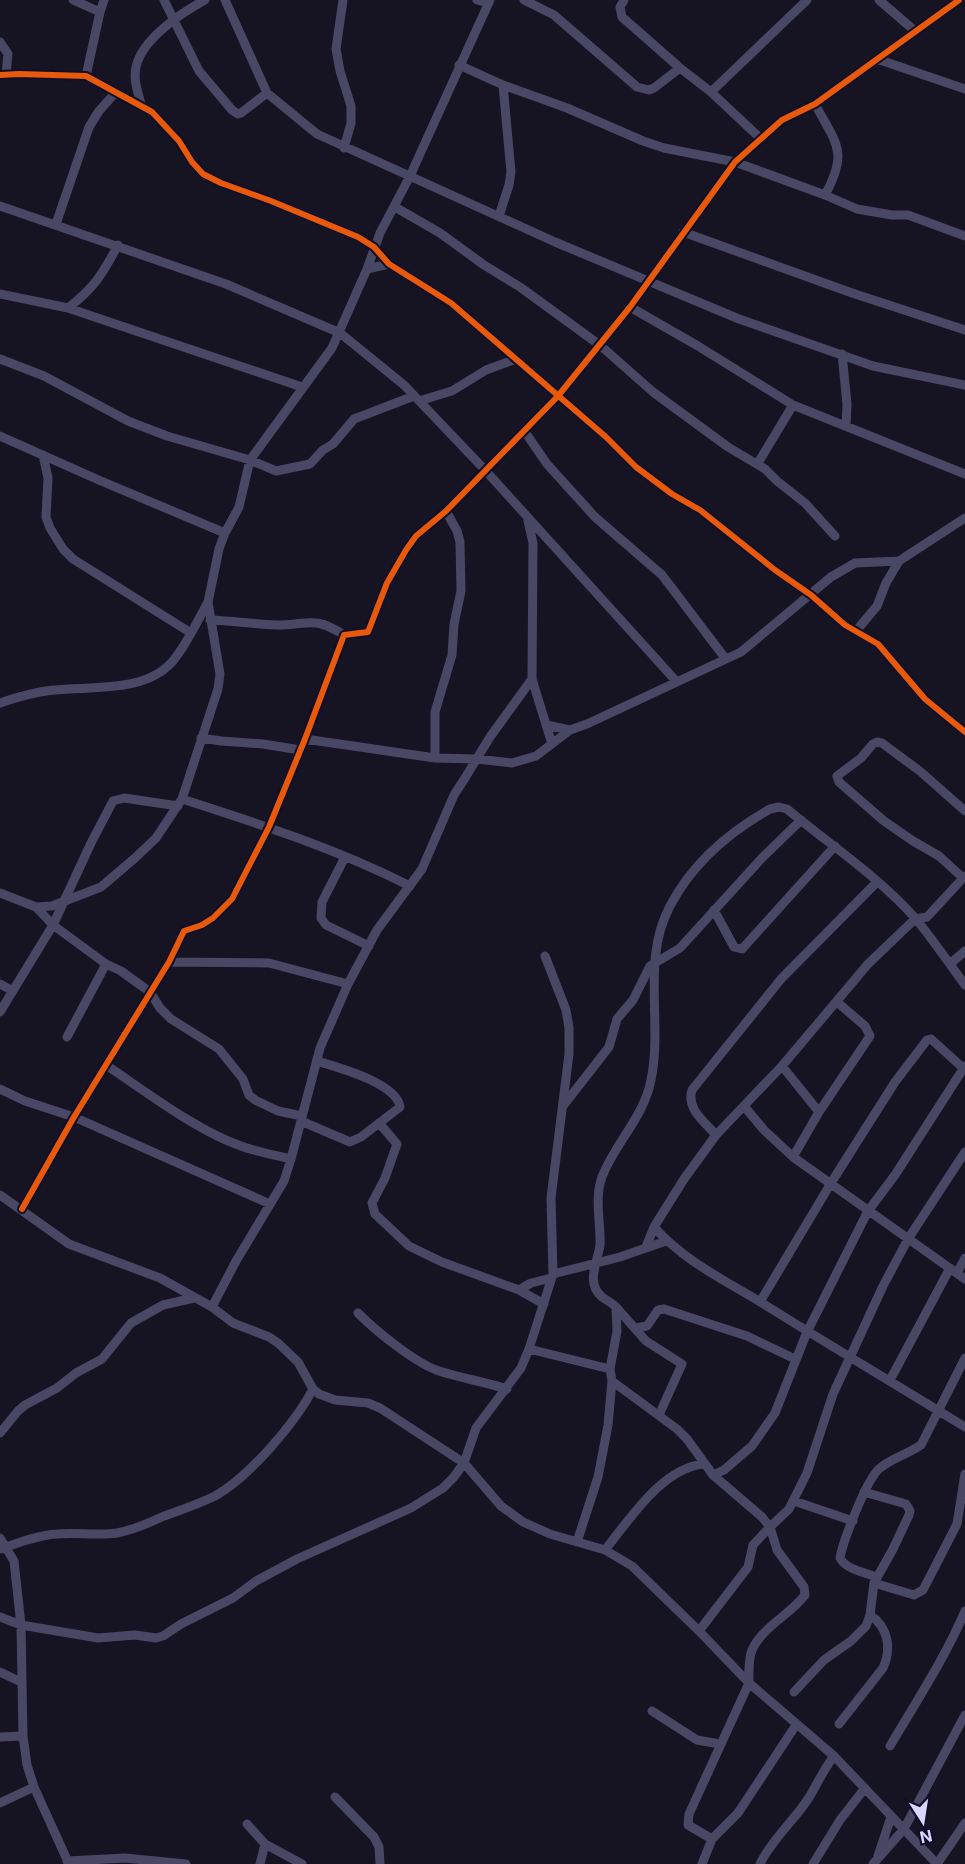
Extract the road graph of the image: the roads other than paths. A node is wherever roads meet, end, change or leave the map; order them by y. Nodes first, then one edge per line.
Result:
1 (73, 0) edge
2 (104, 0) edge
3 (164, 0) edge
4 (205, 0) edge
5 (225, 0) edge
6 (343, 0) edge
7 (477, 0) edge
8 (524, 0) edge
9 (624, 0) edge
10 (807, 0) edge
11 (879, 0) edge
12 (959, 0) edge
13 (490, 2) edge
14 (100, 12) junction
15 (174, 18) junction
16 (915, 32) junction
17 (0, 42) edge
18 (877, 59) junction
19 (459, 65) junction
20 (680, 68) junction
21 (3, 75) edge
22 (86, 76) junction
23 (503, 85) junction
24 (965, 89) edge
25 (116, 92) junction
26 (711, 92) junction
27 (267, 93) junction
28 (141, 104) junction
29 (815, 104) junction
30 (760, 138) junction
31 (344, 148) junction
32 (735, 162) junction
33 (410, 176) junction
34 (825, 195) junction
35 (0, 206) edge
36 (395, 207) junction
37 (499, 216) junction
38 (56, 224) junction
39 (683, 232) junction
40 (380, 233) junction
41 (965, 236) edge
42 (358, 237) junction
43 (118, 245) junction
44 (374, 248) junction
45 (389, 264) junction
46 (366, 269) junction
47 (650, 281) junction
48 (0, 294) edge
49 (68, 308) junction
50 (630, 308) junction
51 (965, 330) edge
52 (340, 333) junction
53 (601, 346) junction
54 (842, 354) junction
55 (0, 359) edge
56 (516, 359) junction
57 (965, 385) edge
58 (302, 387) junction
59 (558, 396) junction
60 (417, 398) junction
61 (793, 405) junction
62 (846, 426) junction
63 (525, 432) junction
64 (0, 436) edge
65 (43, 455) junction
66 (250, 460) junction
67 (758, 463) junction
68 (485, 470) junction
69 (965, 474) edge
70 (446, 511) junction
71 (526, 516) junction
72 (964, 521) edge
73 (225, 533) junction
74 (835, 536) dead end
75 (899, 561) junction
76 (811, 595) junction
77 (208, 602) junction
78 (210, 620) junction
79 (856, 631) junction
80 (191, 633) junction
81 (344, 635) junction
82 (725, 658) junction
83 (532, 679) junction
84 (676, 681) junction
85 (0, 703) edge
86 (546, 725) junction
87 (570, 730) junction
88 (965, 732) edge
89 (201, 738) junction
90 (305, 739) junction
91 (552, 744) junction
92 (300, 750) junction
93 (435, 758) junction
94 (477, 759) junction
95 (180, 803) junction
96 (965, 811) edge
97 (801, 820) junction
98 (269, 827) junction
99 (835, 846) junction
100 (345, 856) junction
101 (964, 877) edge
102 (877, 882) junction
103 (410, 886) junction
104 (0, 894) edge
105 (64, 903) junction
106 (36, 907) junction
107 (714, 910) junction
108 (915, 919) junction
109 (53, 925) junction
110 (369, 946) junction
111 (965, 951) edge
112 (545, 956) dead end
113 (169, 962) junction
114 (654, 962) junction
115 (106, 964) junction
116 (950, 964) junction
117 (0, 984) edge
118 (348, 984) junction
119 (965, 985) edge
120 (13, 991) junction
121 (150, 992) junction
122 (837, 1002) junction
123 (141, 1007) junction
124 (160, 1008) junction
125 (0, 1012) edge
126 (67, 1037) dead end
127 (316, 1061) junction
128 (106, 1065) junction
129 (782, 1066) junction
130 (964, 1067) edge
131 (0, 1089) edge
132 (744, 1106) junction
133 (563, 1107) junction
134 (819, 1112) junction
135 (74, 1117) junction
136 (301, 1119) junction
137 (379, 1123) junction
138 (716, 1134) junction
139 (965, 1152) edge
140 (792, 1157) junction
141 (291, 1159) junction
142 (831, 1183) junction
143 (0, 1195) edge
144 (270, 1204) junction
145 (22, 1209) junction
146 (868, 1211) junction
147 (654, 1227) junction
148 (908, 1239) junction
149 (666, 1241) junction
150 (646, 1247) junction
151 (965, 1258) edge
152 (595, 1263) junction
153 (957, 1273) edge
154 (552, 1276) junction
155 (519, 1290) junction
156 (194, 1298) junction
157 (760, 1302) junction
158 (544, 1304) junction
159 (212, 1307) junction
160 (616, 1307) junction
161 (358, 1313) dead end
162 (636, 1328) junction
163 (807, 1332) junction
164 (530, 1349) junction
165 (852, 1357) junction
166 (965, 1358) edge
167 (795, 1359) junction
168 (610, 1369) junction
169 (890, 1380) junction
170 (612, 1381) junction
171 (313, 1389) junction
172 (507, 1389) junction
173 (938, 1410) junction
174 (659, 1415) junction
175 (965, 1427) edge
176 (0, 1433) edge
177 (464, 1463) junction
178 (704, 1464) junction
179 (965, 1474) edge
180 (713, 1475) junction
181 (864, 1492) junction
182 (794, 1501) junction
183 (853, 1521) junction
184 (770, 1527) junction
185 (0, 1538) edge
186 (577, 1542) junction
187 (20, 1543) junction
188 (3, 1548) edge
189 (605, 1550) junction
190 (14, 1561) junction
191 (875, 1580) junction
192 (965, 1611) edge
193 (870, 1615) junction
194 (0, 1617) edge
195 (21, 1624) junction
196 (699, 1631) junction
197 (0, 1672) edge
198 (21, 1682) junction
199 (749, 1683) junction
200 (794, 1692) dead end
201 (652, 1711) dead end
202 (965, 1715) edge
203 (839, 1724) dead end
204 (796, 1725) junction
205 (23, 1736) junction
206 (0, 1737) edge
207 (720, 1744) junction
208 (890, 1746) dead end
209 (834, 1756) junction
210 (34, 1787) junction
211 (865, 1788) junction
212 (335, 1797) dead end
213 (0, 1803) edge
214 (891, 1817) junction
215 (965, 1823) edge
216 (247, 1824) dead end
217 (904, 1829) junction
218 (712, 1839) junction
219 (265, 1844) junction
220 (875, 1861) edge
221 (68, 1863) edge
222 (186, 1864) edge
223 (260, 1864) edge
224 (302, 1864) edge
225 (380, 1864) edge
226 (702, 1864) edge
227 (759, 1864) edge
228 (813, 1864) edge
229 (937, 1864) edge

1 - 14 street
2 - 14 street
3 - 15 street
4 - 15 street
5 - 27 street
6 - 31 street
7 - 13 street
8 - 20 street
9 - 20 street
10 - 26 street
11 - 16 street
12 - 16 street
13 - 19 street
14 - 22 street
15 - 27 street
15 - 28 street
16 - 18 street
17 - 21 street
18 - 24 street
18 - 29 street
19 - 23 street
19 - 33 street
20 - 26 street
21 - 22 street
22 - 25 street
23 - 32 street
23 - 37 street
25 - 28 street
25 - 38 street
26 - 30 street
27 - 31 street
28 - 42 street
29 - 30 street
29 - 34 street
30 - 32 street
31 - 33 street
32 - 34 street
32 - 39 street
33 - 36 street
33 - 37 street
34 - 41 street
35 - 38 street
36 - 40 street
36 - 53 street
37 - 47 street
38 - 43 street
39 - 47 street
39 - 51 street
40 - 42 street
40 - 44 street
42 - 44 street
43 - 49 street
43 - 52 street
44 - 45 street
44 - 46 street
45 - 46 street
45 - 56 street
46 - 52 street
47 - 50 street
47 - 54 street
48 - 49 street
49 - 58 street
50 - 53 street
50 - 61 street
52 - 58 street
52 - 60 street
53 - 59 street
53 - 67 street
54 - 57 street
54 - 62 street
55 - 66 street
56 - 59 street
56 - 60 street
58 - 66 street
59 - 63 street
59 - 76 street
60 - 66 street
60 - 68 street
61 - 62 street
61 - 67 street
62 - 69 street
63 - 68 street
63 - 82 street
64 - 65 street
65 - 73 street
65 - 80 street
66 - 73 street
67 - 74 street
68 - 70 street
68 - 71 street
70 - 81 street
70 - 93 street
71 - 83 street
71 - 84 street
72 - 75 street
73 - 77 street
75 - 76 street
75 - 79 street
76 - 79 street
76 - 82 street
77 - 78 street
77 - 80 street
78 - 81 street
78 - 89 street
79 - 88 street
80 - 85 street
81 - 90 street
82 - 84 street
83 - 86 street
83 - 94 street
84 - 87 street
86 - 87 street
86 - 91 street
87 - 91 street
89 - 92 street
89 - 95 street
90 - 92 street
90 - 93 street
91 - 94 street
92 - 98 street
93 - 94 street
94 - 103 street
95 - 98 street
95 - 105 street
95 - 105 street
96 - 101 street
97 - 99 street
97 - 107 street
97 - 114 street
98 - 100 street
98 - 113 street
99 - 102 street
99 - 107 street
100 - 103 street
100 - 110 street
101 - 108 street
102 - 108 street
102 - 138 street
103 - 110 street
104 - 106 street
105 - 106 street
105 - 109 street
106 - 109 street
107 - 114 street
108 - 116 street
108 - 122 street
109 - 115 street
109 - 120 street
110 - 118 street
111 - 116 street
112 - 133 street
113 - 118 street
113 - 121 street
114 - 133 street
114 - 152 street
115 - 121 street
115 - 126 street
116 - 119 street
117 - 120 street
118 - 127 street
120 - 125 street
121 - 123 street
121 - 124 street
122 - 129 street
122 - 134 street
123 - 124 street
123 - 128 street
124 - 136 street
127 - 136 street
127 - 137 street
128 - 135 street
128 - 141 street
129 - 132 street
129 - 134 street
130 - 142 street
130 - 146 street
131 - 135 street
132 - 138 street
132 - 140 street
133 - 154 street
134 - 140 street
135 - 144 street
135 - 145 street
136 - 137 street
136 - 141 street
137 - 155 street
138 - 147 street
139 - 148 street
140 - 142 street
141 - 144 street
142 - 146 street
142 - 157 street
143 - 145 street
144 - 159 street
145 - 156 street
146 - 148 street
146 - 163 street
147 - 149 street
147 - 150 street
148 - 153 street
148 - 165 street
149 - 150 street
149 - 157 street
150 - 152 street
151 - 153 street
152 - 154 street
152 - 160 street
153 - 169 street
154 - 155 street
154 - 158 street
155 - 158 street
156 - 159 street
156 - 176 street
157 - 163 street
158 - 164 street
159 - 171 street
160 - 162 street
160 - 168 street
161 - 172 street
162 - 167 street
162 - 174 street
163 - 165 street
163 - 167 street
164 - 168 street
164 - 172 street
165 - 169 street
165 - 182 street
166 - 173 street
167 - 180 street
168 - 170 street
169 - 173 street
170 - 174 street
170 - 186 street
171 - 177 street
171 - 187 street
172 - 177 street
173 - 175 street
173 - 181 street
174 - 178 street
177 - 186 street
177 - 195 street
178 - 180 street
178 - 189 street
179 - 191 street
180 - 184 street
181 - 183 street
181 - 191 street
182 - 183 street
182 - 184 street
183 - 191 street
184 - 196 street
184 - 199 street
185 - 188 street
186 - 189 street
187 - 188 street
187 - 190 street
188 - 190 street
189 - 196 street
190 - 195 street
191 - 193 street
192 - 208 street
193 - 200 street
193 - 203 street
194 - 195 street
195 - 198 street
196 - 199 street
197 - 198 street
198 - 205 street
199 - 204 street
199 - 207 street
201 - 207 street
202 - 217 street
204 - 209 street
204 - 218 street
205 - 206 street
205 - 210 street
207 - 218 street
209 - 211 street
209 - 227 street
210 - 213 street
210 - 221 street
211 - 214 street
211 - 228 street
212 - 225 street
214 - 217 street
214 - 220 street
215 - 229 street
216 - 219 street
217 - 220 street
217 - 229 street
218 - 226 street
219 - 223 street
219 - 224 street
221 - 222 street

